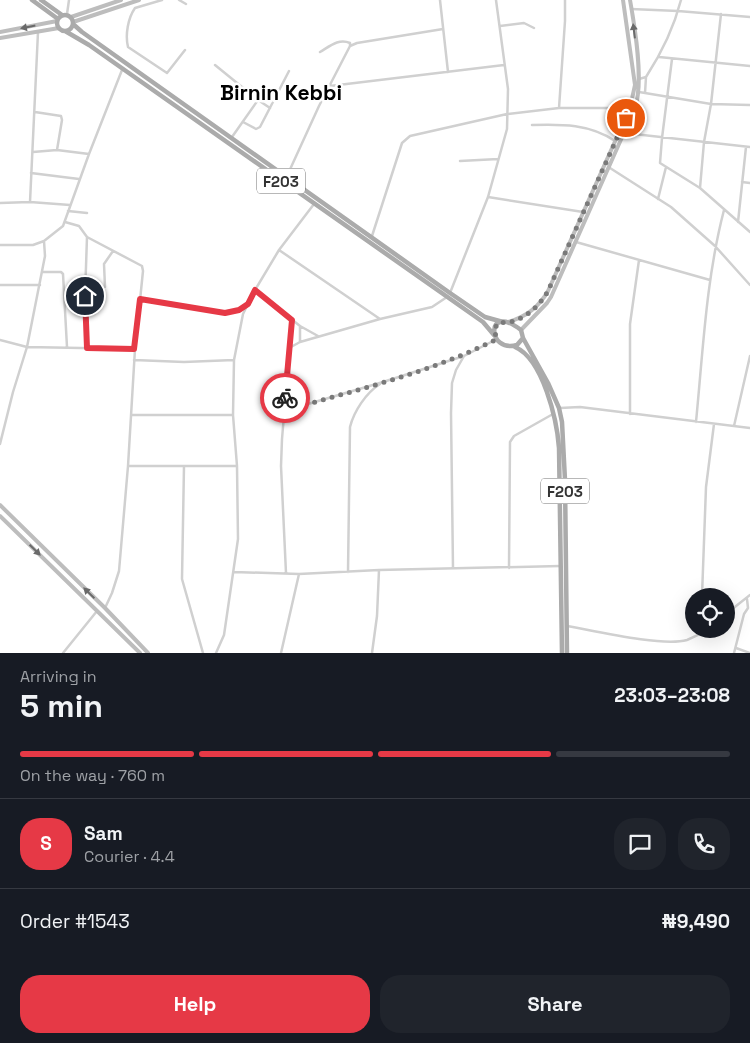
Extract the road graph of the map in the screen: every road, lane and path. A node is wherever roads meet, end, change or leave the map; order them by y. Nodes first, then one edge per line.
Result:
1 (32, 0) edge
2 (42, 0) edge
3 (69, 0) edge
4 (121, 0) edge
5 (139, 0) edge
6 (162, 0) edge
7 (179, 0) edge
8 (440, 0) edge
9 (496, 0) edge
10 (565, 0) edge
11 (623, 0) edge
12 (630, 0) edge
13 (681, 0) edge
14 (186, 4) dead end
15 (632, 10) junction
16 (678, 11) junction
17 (721, 14) junction
18 (750, 16) edge
19 (69, 18) junction
20 (57, 20) junction
21 (500, 26) junction
22 (59, 28) junction
23 (534, 28) dead end
24 (443, 29) junction
25 (65, 31) junction
26 (0, 32) edge
27 (38, 32) junction
28 (0, 38) edge
29 (350, 46) junction
30 (186, 50) dead end
31 (320, 52) dead end
32 (659, 57) junction
33 (672, 59) junction
34 (716, 62) junction
35 (215, 65) dead end
36 (504, 65) junction
37 (750, 66) edge
38 (123, 68) junction
39 (289, 71) dead end
40 (448, 72) junction
41 (646, 77) junction
42 (639, 79) junction
43 (330, 86) junction
44 (639, 92) junction
45 (645, 93) junction
46 (668, 98) junction
47 (258, 100) junction
48 (711, 104) junction
49 (750, 105) edge
50 (270, 108) junction
51 (559, 108) junction
52 (630, 108) junction
53 (35, 112) junction
54 (507, 114) junction
55 (628, 118) junction
56 (243, 122) junction
57 (532, 125) dead end
58 (625, 133) junction
59 (662, 138) junction
60 (231, 139) junction
61 (615, 141) junction
62 (704, 142) junction
63 (748, 147) edge
64 (57, 150) junction
65 (32, 152) junction
66 (89, 154) junction
67 (498, 159) junction
68 (460, 161) dead end
69 (666, 167) junction
70 (610, 168) junction
71 (31, 173) junction
72 (286, 178) junction
73 (79, 179) junction
74 (742, 182) junction
75 (750, 183) edge
76 (700, 188) junction
77 (488, 196) junction
78 (658, 199) junction
79 (30, 202) junction
80 (0, 203) edge
81 (314, 204) junction
82 (70, 205) junction
83 (724, 210) junction
84 (68, 211) junction
85 (584, 212) junction
86 (87, 213) dead end
87 (65, 222) junction
88 (738, 222) junction
89 (750, 232) edge
90 (87, 237) junction
91 (371, 238) junction
92 (44, 241) junction
93 (576, 242) junction
94 (0, 245) edge
95 (715, 246) junction
96 (279, 250) junction
97 (113, 251) junction
98 (639, 260) junction
99 (43, 272) junction
100 (710, 280) junction
101 (0, 285) edge
102 (40, 285) junction
103 (750, 285) edge
104 (105, 287) dead end
105 (255, 290) junction
106 (449, 295) junction
107 (140, 299) junction
108 (248, 304) junction
109 (380, 319) junction
110 (292, 320) junction
111 (506, 322) junction
112 (300, 326) junction
113 (521, 330) junction
114 (319, 337) junction
115 (496, 337) junction
116 (523, 338) junction
117 (0, 340) edge
118 (300, 342) junction
119 (515, 346) junction
120 (27, 347) junction
121 (291, 347) junction
122 (67, 348) junction
123 (87, 348) junction
124 (134, 349) junction
125 (464, 356) junction
126 (750, 356) edge
127 (134, 360) junction
128 (234, 360) junction
129 (383, 382) junction
130 (559, 408) junction
131 (284, 411) junction
132 (554, 414) junction
133 (630, 414) junction
134 (131, 415) junction
135 (233, 415) junction
136 (696, 422) junction
137 (714, 424) junction
138 (734, 426) junction
139 (750, 428) edge
140 (0, 444) edge
141 (128, 466) junction
142 (184, 466) junction
143 (237, 466) junction
144 (0, 505) edge
145 (0, 516) edge
146 (561, 566) junction
147 (453, 568) junction
148 (509, 568) junction
149 (379, 570) junction
150 (234, 572) junction
151 (348, 572) junction
152 (286, 573) junction
153 (299, 574) junction
154 (702, 588) edge
155 (750, 596) edge
156 (747, 599) junction
157 (105, 608) junction
158 (735, 608) edge
159 (98, 610) junction
160 (567, 626) junction
161 (691, 638) edge
162 (736, 648) junction
163 (63, 653) edge
164 (140, 653) edge
165 (148, 653) edge
166 (203, 653) edge
167 (216, 653) edge
168 (281, 653) edge
169 (372, 653) edge
170 (562, 653) edge
171 (567, 653) edge
172 (734, 653) edge
173 (750, 653) edge

1 - 20 main road
2 - 19 main road, F203
3 - 19 street
4 - 19 main road
5 - 19 main road
6 - 30 street
7 - 14 street
8 - 24 street
9 - 21 street
10 - 51 street
11 - 52 main road
12 - 15 main road
13 - 16 street
15 - 16 street
42 -> 15 main road
16 - 17 street
16 - 32 street
17 - 18 street
17 - 34 street
19 - 20 main road
19 - 25 main road
19 - 60 main road, F203
20 - 22 main road
20 -> 26 main road
21 - 23 street
21 - 36 street
22 - 25 main road
22 - 27 main road
24 - 29 street
24 - 40 street
25 - 38 main road, F203
27 - 28 main road
27 - 53 street
29 - 31 street
29 - 43 street
32 - 33 street
32 - 41 street
33 - 34 street
33 - 46 street
34 - 37 street
34 - 48 street
35 - 47 street
36 - 40 street
36 - 54 street
38 - 66 street
38 - 81 main road, F203
39 - 50 street
40 - 43 street
41 - 42 street
41 - 45 street
42 - 44 main road
43 - 72 street
44 - 45 street
44 - 55 main road
45 - 46 street
46 - 48 street
46 - 59 street
47 - 50 street
47 - 56 street
48 - 49 street
48 - 62 street
50 - 56 street
51 - 52 street
51 - 54 street
52 - 55 main road
53 - 64 street
53 - 65 street
54 - 67 street
54 - 91 street
55 - 58 main road
55 - 61 main road
56 - 60 street
57 - 61 street
58 - 59 street
58 - 70 main road
59 - 62 street
59 - 69 street
60 - 72 main road, F203
61 - 85 main road
62 - 63 street
62 - 76 street
63 - 74 street
64 - 65 street
64 - 66 street
65 - 71 street
66 - 73 street
67 - 68 street
67 - 77 street
69 - 76 street
69 - 78 street
70 - 78 street
70 - 93 main road
71 - 73 street
71 - 79 street
72 - 91 main road, F203
73 - 82 street
74 - 75 street
74 - 88 street
76 - 83 street
77 - 85 street
77 - 106 street
78 - 95 street
79 - 80 street
79 - 82 street
81 - 96 street
81 - 106 main road, F203
82 - 84 street
83 - 88 street
83 - 95 street
84 - 86 street
84 - 87 street
85 - 111 main road
87 - 90 street
87 - 92 street
88 - 89 street
90 - 97 street
90 - 123 street
91 - 106 main road, F203
92 - 94 street
92 - 99 street
93 - 98 street
93 - 113 main road
95 - 100 street
95 - 103 street
96 - 105 street
96 - 109 street
97 - 104 street
97 - 107 street
98 - 100 street
98 - 133 street
99 - 102 street
99 - 122 street
100 - 136 street
101 - 102 street
102 - 120 street
105 - 108 street
105 - 110 street
106 - 109 street
106 - 111 main road, F203
106 - 115 main road, F203
107 - 108 street
107 - 124 street
108 - 128 street
109 - 114 street
110 - 112 street
110 - 121 street
111 - 113 main road
111 - 115 main road
112 - 114 street
112 - 118 street
113 - 116 main road
114 - 118 street
115 - 119 main road
115 - 125 street
116 - 119 main road
116 - 130 main road, F203
117 - 120 street
118 - 121 street
119 - 132 main road, F203
120 - 122 street
120 - 140 street
121 - 131 street
122 - 123 street
123 - 124 street
124 - 127 street
125 - 129 street
125 - 147 street
126 - 138 street
127 - 128 street
127 - 134 street
128 - 135 street
129 - 131 street
129 - 151 street
130 - 133 street
130 - 160 main road, F203
131 - 152 street
132 - 146 main road, F203
132 - 148 street
133 - 136 street
134 - 135 street
134 - 141 street
135 - 143 street
136 - 137 street
137 - 138 street
137 - 154 street
138 - 139 street
141 - 142 street
141 - 157 street
142 - 143 street
142 - 166 street
143 - 150 street
157 -> 144 main road
145 -> 159 main road
146 - 148 street
146 - 170 main road, F203
147 - 148 street
147 - 149 street
149 - 151 street
149 - 169 street
150 - 152 street
150 - 167 street
151 - 153 street
152 - 153 street
153 - 168 street
155 - 156 street
156 - 158 street
156 - 162 street
157 - 165 main road
159 - 163 street
159 - 164 main road
160 - 161 street
160 - 171 main road, F203
162 - 172 street
162 - 173 street

